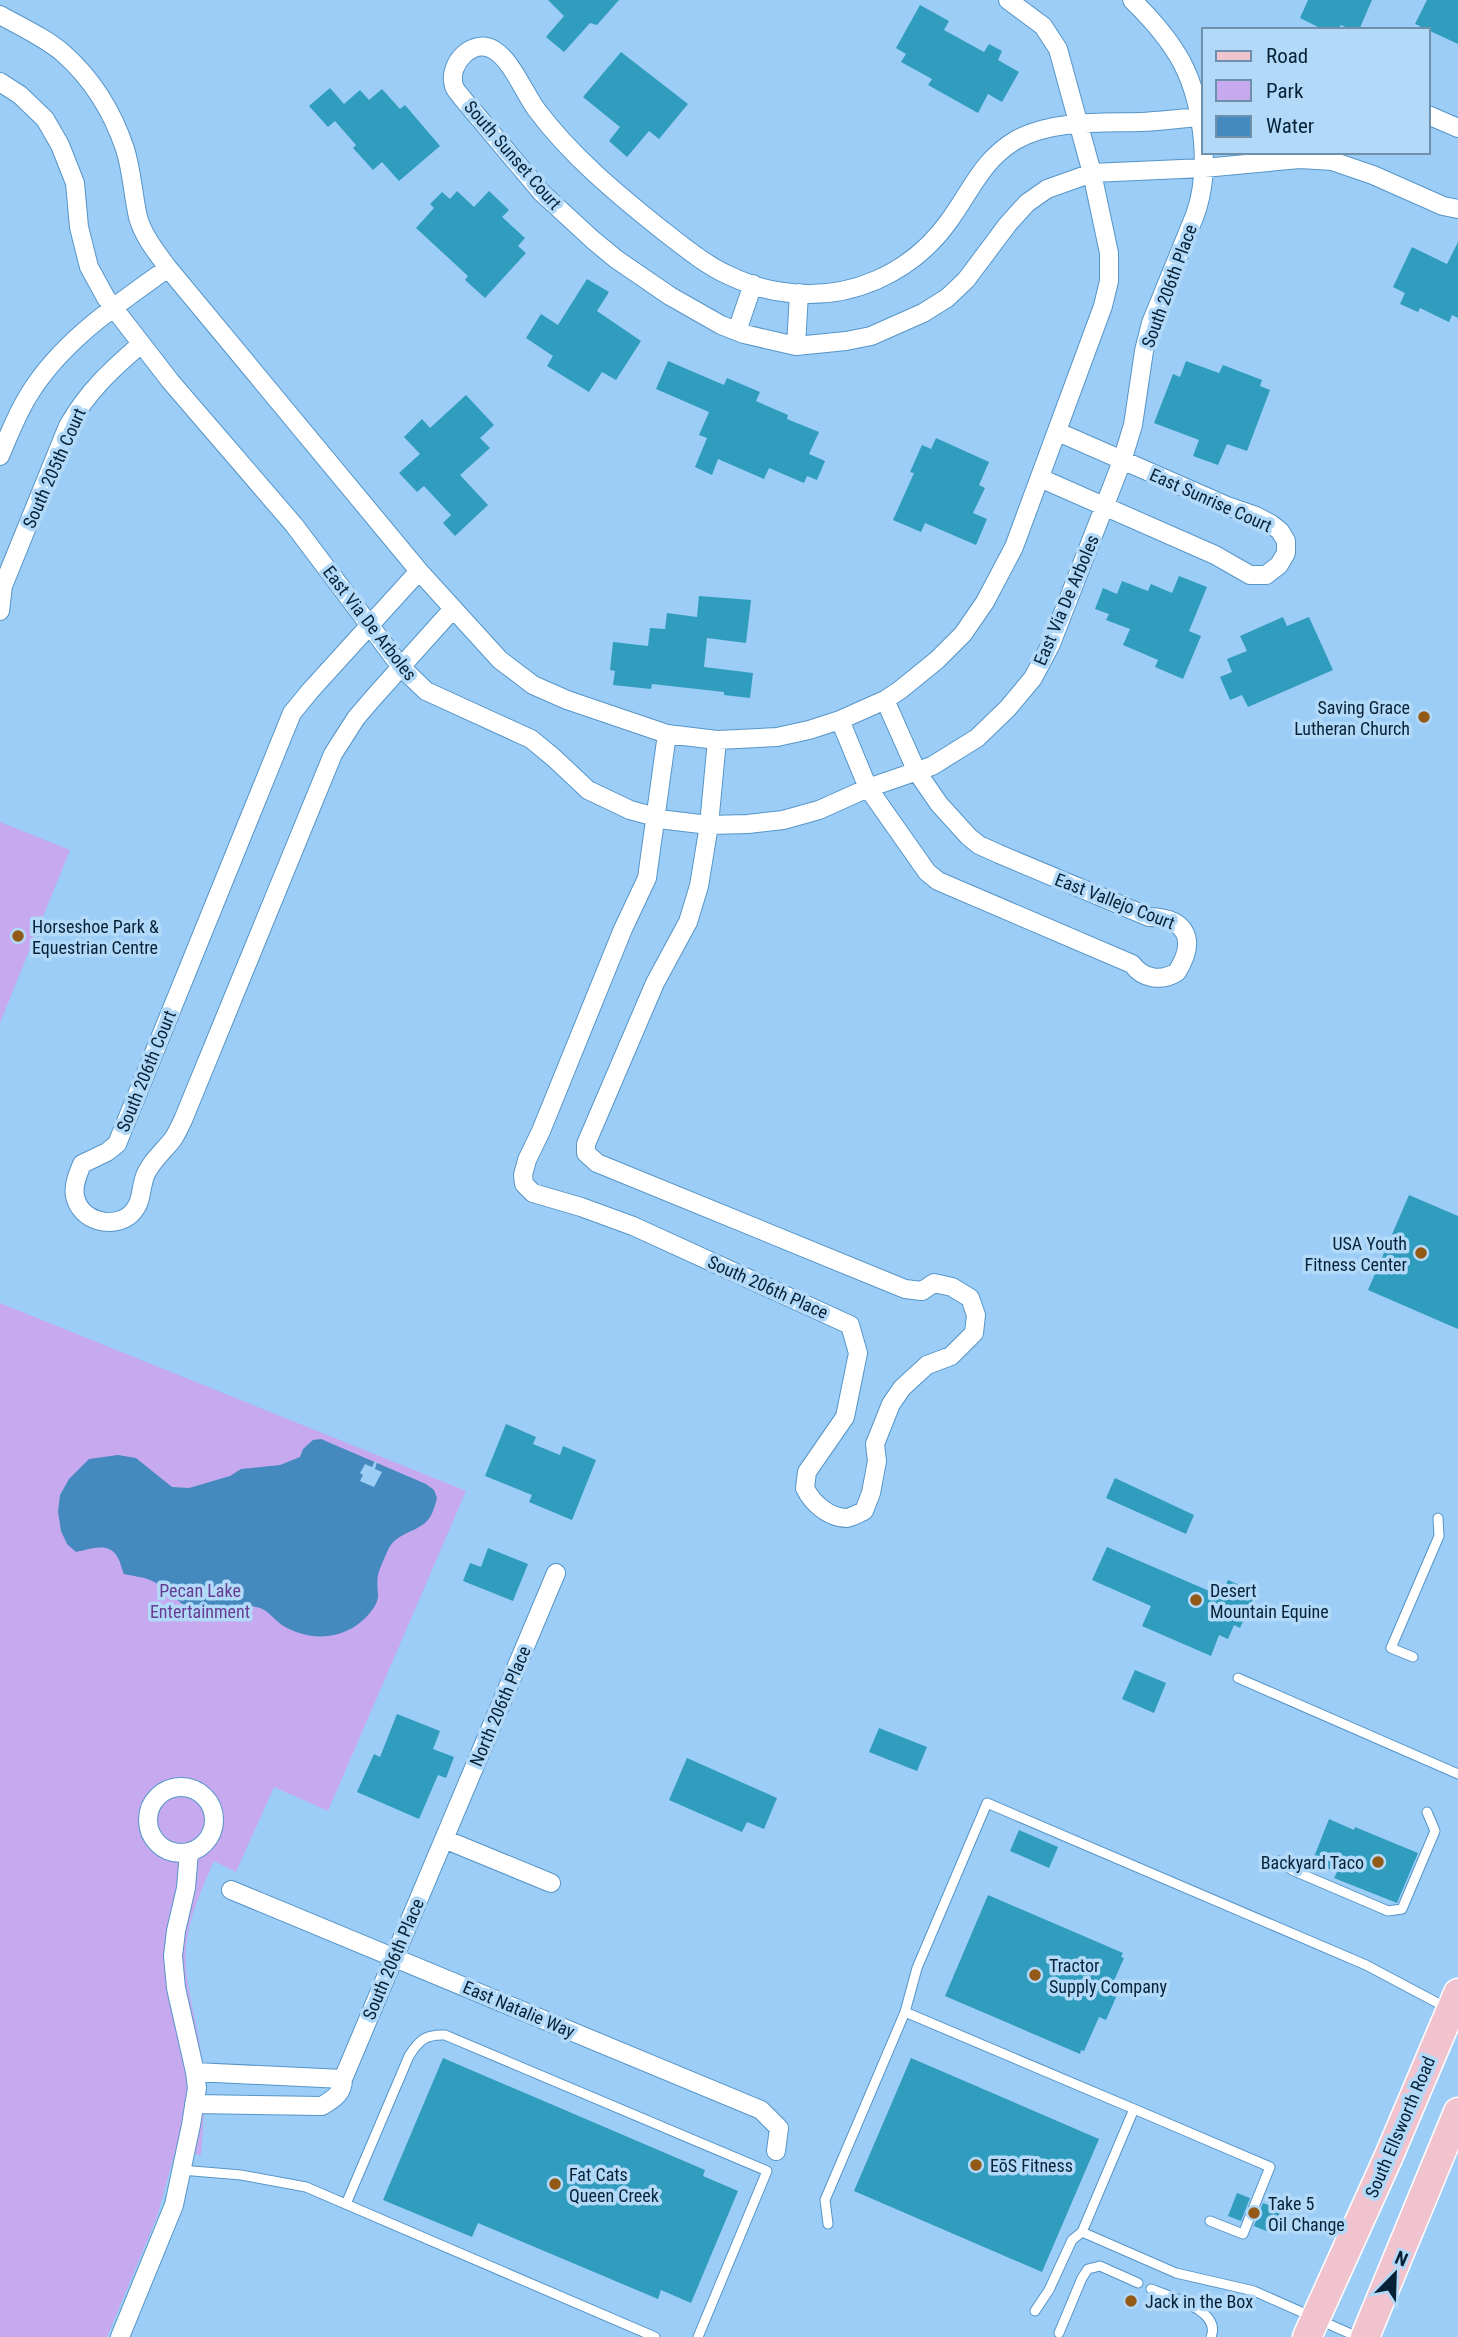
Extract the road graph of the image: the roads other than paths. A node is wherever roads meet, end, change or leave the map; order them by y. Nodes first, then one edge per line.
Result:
1 (1008, 0) edge
2 (1132, 0) edge
3 (0, 15) edge
4 (0, 82) edge
5 (1430, 116) edge
6 (1202, 117) edge
7 (1079, 123) junction
8 (1458, 128) edge
9 (1203, 154) edge
10 (1204, 168) junction
11 (1092, 173) junction
12 (1458, 209) edge
13 (168, 268) junction
14 (752, 284) junction
15 (799, 293) junction
16 (114, 307) junction
17 (737, 331) junction
18 (141, 344) junction
19 (796, 346) junction
20 (1058, 432) junction
21 (0, 456) edge
22 (1122, 461) junction
23 (1040, 478) junction
24 (1105, 506) junction
25 (419, 571) junction
26 (452, 610) junction
27 (0, 611) edge
28 (370, 626) junction
29 (401, 667) junction
30 (884, 700) junction
31 (841, 720) junction
32 (667, 734) junction
33 (717, 740) junction
34 (917, 772) junction
35 (868, 788) junction
36 (655, 817) junction
37 (709, 825) junction
38 (1438, 1518) dead end
39 (556, 1573) dead end
40 (1413, 1657) dead end
41 (1238, 1678) dead end
42 (1458, 1774) edge
43 (1427, 1812) dead end
44 (444, 1839) junction
45 (189, 1853) dead end
46 (1279, 1861) dead end
47 (551, 1883) dead end
48 (231, 1890) dead end
49 (394, 1958) junction
50 (1454, 2001) edge
51 (905, 2012) junction
52 (195, 2072) junction
53 (275, 2076) junction
54 (343, 2079) junction
55 (194, 2104) junction
56 (274, 2105) junction
57 (1133, 2109) junction
58 (1458, 2112) edge
59 (776, 2151) joint
60 (181, 2170) junction
61 (766, 2171) junction
62 (346, 2204) junction
63 (1210, 2221) dead end
64 (828, 2224) dead end
65 (1082, 2232) junction
66 (1138, 2283) dead end
67 (1152, 2289) dead end
68 (1035, 2311) dead end
69 (1311, 2328) edge
70 (1059, 2333) dead end
71 (120, 2337) edge
72 (655, 2337) edge
73 (698, 2337) edge
74 (1211, 2337) edge
75 (1358, 2337) edge
76 (1365, 2337) edge

1 - 7 street
2 - 6 street
3 - 13 street
4 - 16 street, East Via De Arboles
5 - 8 street
6 - 7 street, South Sunset Court
7 - 11 street
7 - 15 street, South Sunset Court
9 - 10 street, South 206th Place
10 - 11 street, South Sunset Court
10 - 12 street, South Sunset Court
10 - 22 street, South 206th Place
11 - 19 street, South Sunset Court
11 - 20 street
13 - 16 street
13 - 25 street
14 - 15 street, South Sunset Court
14 - 17 street
14 - 17 street, South Sunset Court
15 - 19 street
16 - 18 street, East Via De Arboles
16 - 21 street
17 - 19 street, South Sunset Court
18 - 27 street, South 205th Court
18 - 28 street, East Via De Arboles
20 - 22 street, East Sunrise Court
20 - 23 street
22 - 24 street, South 206th Place
22 - 24 street, East Sunrise Court
23 - 24 street, East Sunrise Court
23 - 30 street
24 - 34 street, East Via De Arboles
25 - 26 street
25 - 28 street
26 - 29 street
26 - 32 street
28 - 29 street, East Via De Arboles
28 - 29 street, South 206th Court
29 - 36 street, East Via De Arboles
30 - 31 street
30 - 34 street, East Vallejo Court
31 - 33 street
31 - 35 street, East Vallejo Court
32 - 33 street
32 - 36 street
33 - 37 street
34 - 35 street, East Via De Arboles
34 - 35 street, East Vallejo Court
35 - 37 street, East Via De Arboles
36 - 37 street, East Via De Arboles
36 - 37 street, South 206th Place
38 - 40 lane
39 - 44 street, North 206th Place
41 - 42 lane
43 - 46 lane
44 - 47 street
44 - 49 street, South 206th Place
45 - 52 street
48 - 49 street, East Natalie Way
49 - 54 street, South 206th Place
49 - 59 street, East Natalie Way
50 - 51 lane
50 - 69 main road, South Ellsworth Road
51 - 57 lane
51 - 64 lane
52 - 53 street
52 - 55 street
53 - 54 street
53 - 56 street
54 - 56 street, South 206th Place
55 - 56 street, South 206th Place
55 - 60 street
57 - 63 lane
57 - 65 lane
58 - 76 main road
59 - 61 lane
60 - 62 lane
60 - 71 street
61 - 62 lane
61 - 73 lane
62 - 72 lane
65 - 68 lane
65 - 69 lane
66 - 70 lane
67 - 74 lane
69 - 75 lane

